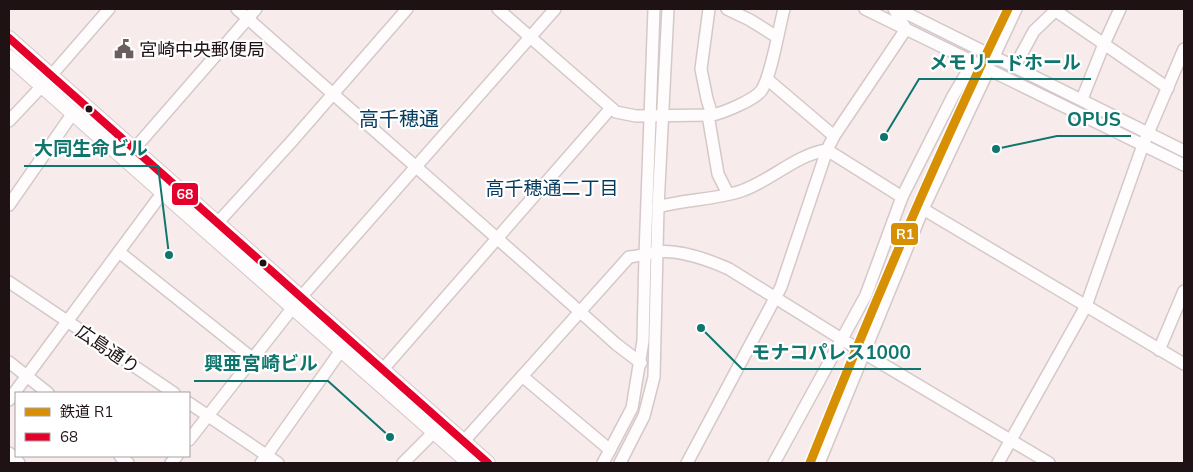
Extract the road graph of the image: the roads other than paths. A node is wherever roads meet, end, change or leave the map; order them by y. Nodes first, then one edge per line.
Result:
1 (109, 9) edge
2 (237, 9) edge
3 (256, 9) edge
4 (407, 9) edge
5 (498, 9) edge
6 (556, 9) edge
7 (654, 9) edge
8 (668, 9) edge
9 (709, 9) edge
10 (727, 9) edge
11 (784, 9) edge
12 (865, 9) edge
13 (896, 9) edge
14 (1016, 9) edge
15 (1120, 9) edge
16 (1057, 10) edge
17 (248, 18) junction
18 (906, 29) junction
19 (530, 37) junction
20 (777, 37) junction
21 (9, 38) edge
22 (1104, 44) junction
23 (1184, 49) edge
24 (994, 56) junction
25 (9, 57) edge
26 (973, 62) junction
27 (1015, 66) junction
28 (988, 69) junction
29 (767, 79) junction
30 (46, 80) junction
31 (1168, 88) junction
32 (332, 95) junction
33 (1082, 100) junction
34 (611, 108) junction
35 (73, 113) junction
36 (710, 115) junction
37 (657, 116) junction
38 (9, 121) edge
39 (1148, 133) junction
40 (834, 136) junction
41 (1143, 145) junction
42 (827, 150) junction
43 (1184, 151) edge
44 (130, 154) junction
45 (1184, 165) edge
46 (416, 166) junction
47 (164, 192) junction
48 (728, 194) junction
49 (902, 197) junction
50 (9, 205) edge
51 (658, 207) junction
52 (923, 209) junction
53 (214, 228) junction
54 (498, 238) junction
55 (119, 252) junction
56 (658, 252) junction
57 (645, 255) junction
58 (9, 282) edge
59 (1184, 291) edge
60 (776, 298) junction
61 (297, 302) junction
62 (1086, 306) junction
63 (1181, 308) edge
64 (581, 312) junction
65 (67, 321) junction
66 (843, 339) junction
67 (347, 346) junction
68 (1159, 350) junction
69 (864, 353) junction
70 (252, 358) junction
71 (9, 362) edge
72 (641, 363) junction
73 (1184, 364) edge
74 (378, 374) junction
75 (27, 375) junction
76 (522, 376) junction
77 (47, 392) edge
78 (173, 392) edge
79 (9, 400) edge
80 (190, 404) edge
81 (208, 416) junction
82 (439, 427) junction
83 (190, 439) edge
84 (1011, 441) junction
85 (460, 447) junction
86 (610, 450) junction
87 (9, 453) edge
88 (264, 460) edge
89 (19, 463) edge
90 (278, 463) edge
91 (404, 463) edge
92 (469, 463) edge
93 (488, 463) edge
94 (603, 463) edge
95 (620, 463) edge
96 (687, 463) edge
97 (774, 463) edge
98 (819, 463) edge
99 (998, 463) edge
100 (1049, 463) edge

1 - 30 street
2 - 17 street
3 - 17 street
4 - 32 street
5 - 19 street
6 - 19 street
7 - 37 street
8 - 37 street
9 - 36 street
10 - 20 street
11 - 20 street
12 - 18 street
13 - 18 street
13 - 24 street
14 - 24 street
15 - 22 street
16 - 22 street
16 - 27 street
17 - 32 street
17 - 44 street
18 - 26 street
18 - 40 street
19 - 34 street
19 - 46 street
20 - 29 street
21 - 30 main road
22 - 31 street
22 - 33 street
23 - 31 street
24 - 27 street
25 - 30 main road
26 - 28 street
26 - 49 street
27 - 33 street
28 - 41 street
28 - 52 street
29 - 36 street
29 - 40 street
30 - 35 main road
30 - 38 street
30 - 44 main road
31 - 39 street
32 - 46 street
32 - 53 street
33 - 39 street
34 - 37 street
34 - 54 street
35 - 44 main road
35 - 50 street
36 - 37 street
36 - 48 street
37 - 51 street
37 - 57 street
39 - 41 street
39 - 43 street
40 - 42 street
41 - 45 street
41 - 62 street
42 - 48 street
42 - 49 street
42 - 60 street
44 - 47 main road
44 - 53 main road
46 - 54 street
46 - 61 street
47 - 53 main road
47 - 55 street
48 - 51 street
49 - 66 street
51 - 56 street
52 - 62 street
52 - 69 street
53 - 61 main road
54 - 64 street
54 - 74 street
55 - 65 street
55 - 70 street
56 - 57 street
56 - 60 street
56 - 95 street
57 - 64 street
57 - 72 street
58 - 65 street, 広島通り
59 - 63 street
60 - 66 street
60 - 96 street
61 - 67 main road
61 - 70 street
62 - 68 street
62 - 84 street
63 - 68 street
64 - 72 street
64 - 76 street
65 - 75 street
65 - 78 street, 広島通り
66 - 69 street
66 - 97 street
67 - 74 main road
67 - 88 street
68 - 73 street
69 - 84 street
69 - 98 street
70 - 81 street
71 - 75 street
72 - 86 street
74 - 82 main road
75 - 77 street
75 - 79 street
76 - 85 street
76 - 86 street
80 - 81 street
81 - 83 street
81 - 88 street
82 - 85 main road
82 - 91 street
84 - 99 street
84 - 100 street
85 - 92 main road
85 - 93 main road
86 - 94 street
87 - 89 street
88 - 90 street

